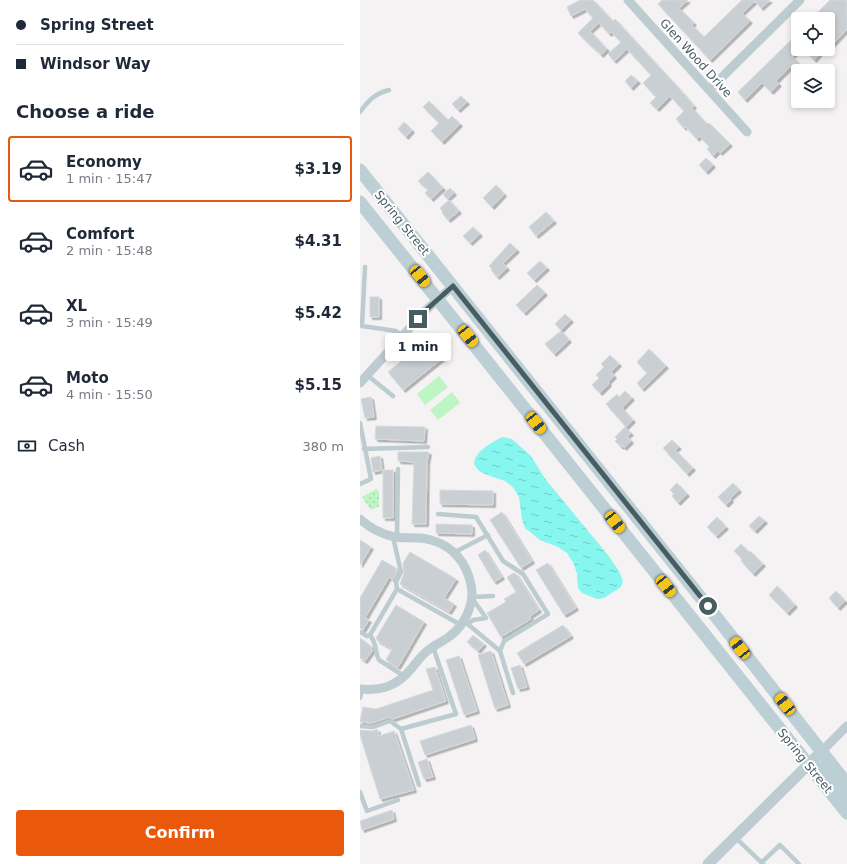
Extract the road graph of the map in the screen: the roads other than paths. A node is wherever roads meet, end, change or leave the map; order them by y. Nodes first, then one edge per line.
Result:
1 (628, 0) edge
2 (799, 0) edge
3 (389, 90) dead end
4 (709, 90) junction
5 (360, 112) edge
6 (747, 132) dead end
7 (360, 170) edge
8 (360, 202) edge
9 (365, 267) dead end
10 (453, 286) junction
11 (438, 299) junction
12 (403, 336) junction
13 (367, 375) junction
14 (360, 383) edge
15 (393, 396) dead end
16 (360, 423) edge
17 (364, 448) junction
18 (428, 448) dead end
19 (398, 469) dead end
20 (360, 484) edge
21 (631, 509) junction
22 (438, 514) dead end
23 (360, 519) edge
24 (615, 522) junction
25 (488, 535) junction
26 (395, 537) junction
27 (455, 552) junction
28 (397, 589) junction
29 (493, 596) dead end
30 (472, 597) junction
31 (464, 623) junction
32 (360, 632) edge
33 (370, 635) junction
34 (433, 647) junction
35 (500, 651) junction
36 (756, 668) junction
37 (404, 676) junction
38 (742, 681) junction
39 (361, 692) edge
40 (513, 693) dead end
41 (360, 726) edge
42 (847, 726) edge
43 (401, 729) junction
44 (822, 751) junction
45 (808, 765) junction
46 (847, 784) edge
47 (419, 785) dead end
48 (360, 792) edge
49 (847, 799) edge
50 (398, 800) dead end
51 (847, 813) edge
52 (735, 837) junction
53 (763, 863) edge
54 (708, 864) edge
55 (799, 864) edge

1 - 4 street, Glen Wood Drive
2 - 4 street
3 - 5 lane
4 - 6 street, Glen Wood Drive
7 - 10 main road, Spring Street
8 - 11 main road, Spring Street
9 - 12 lane
10 - 11 street
10 - 21 main road, Spring Street
11 - 12 street
11 - 24 main road, Spring Street
12 - 13 street
13 - 14 street
13 - 15 lane
16 - 17 lane
17 - 18 lane
17 - 20 lane
19 - 26 lane
21 - 24 main road
21 - 36 main road, Spring Street
22 - 25 lane
23 - 26 street
24 - 38 main road, Spring Street
25 - 27 lane
25 - 35 lane
26 - 27 street
26 - 28 lane
27 - 30 street
28 - 31 lane
28 - 33 lane
29 - 30 lane
30 - 31 street
30 - 31 lane
31 - 34 street
31 - 35 lane
32 - 33 lane
33 - 37 lane
34 - 37 street
34 - 43 lane
35 - 40 lane
36 - 38 main road
36 - 44 main road, Spring Street
37 - 39 street
38 - 44 main road
38 - 45 main road, Spring Street
41 - 43 lane
42 - 44 street
43 - 47 lane
44 - 45 street
44 - 46 main road, Spring Street
45 - 49 main road
45 - 51 main road, Spring Street
45 - 52 street
48 - 50 lane
52 - 53 lane
52 - 54 street
53 - 55 lane

